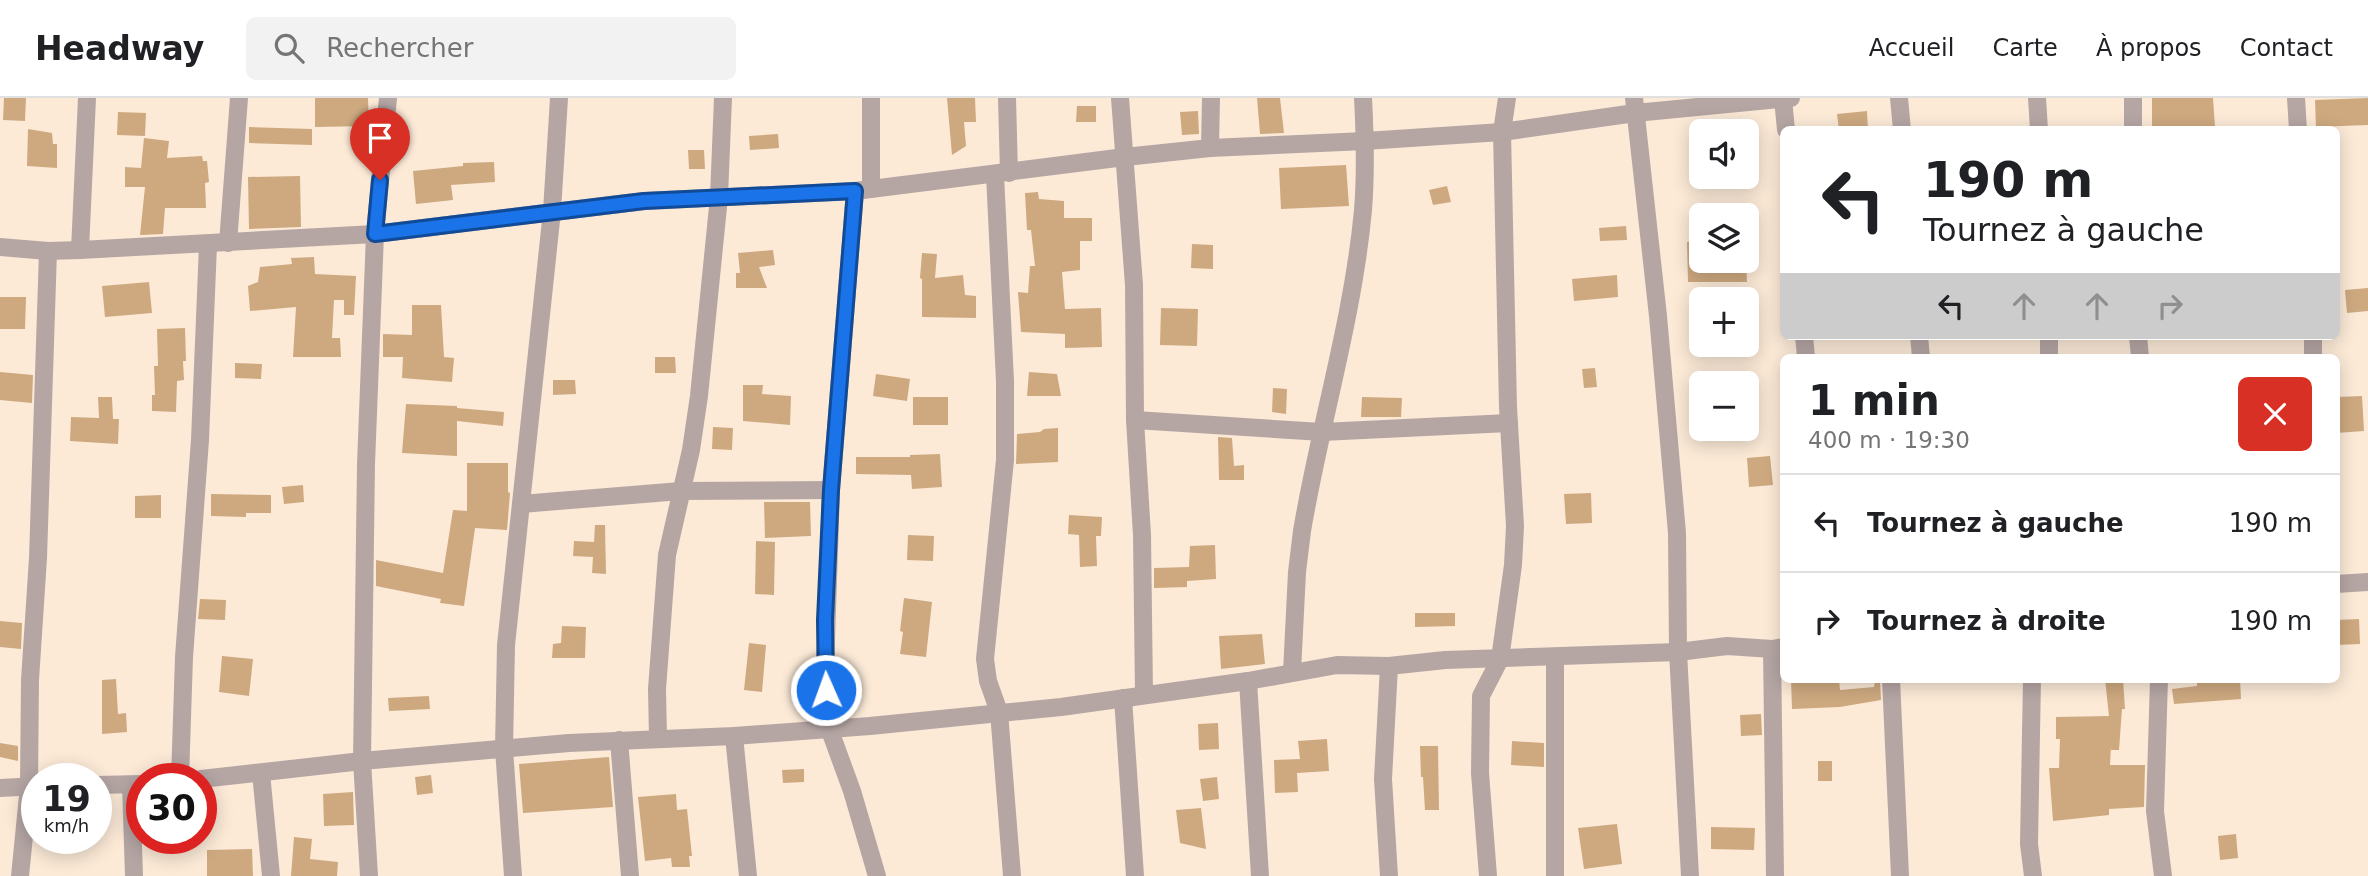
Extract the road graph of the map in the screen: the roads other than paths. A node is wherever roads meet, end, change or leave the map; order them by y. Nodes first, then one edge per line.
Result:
1 (87, 98) edge
2 (239, 98) edge
3 (388, 98) edge
4 (559, 98) edge
5 (723, 98) edge
6 (871, 98) edge
7 (1007, 98) edge
8 (1120, 98) edge
9 (1210, 98) edge
10 (1363, 98) edge
11 (1507, 98) edge
12 (1791, 98) edge
13 (1899, 98) edge
14 (2037, 98) edge
15 (2133, 98) edge
16 (2296, 98) edge
17 (1783, 99) edge
18 (1635, 105) edge
19 (1786, 126) edge
20 (1902, 126) edge
21 (2039, 126) edge
22 (2133, 126) edge
23 (2298, 126) edge
24 (1502, 132) junction
25 (1365, 141) junction
26 (1210, 148) junction
27 (1125, 157) junction
28 (1002, 174) junction
29 (863, 190) junction
30 (719, 197) junction
31 (552, 211) junction
32 (375, 234) junction
33 (228, 243) junction
34 (208, 245) junction
35 (0, 247) edge
36 (80, 250) junction
37 (48, 251) junction
38 (1135, 420) junction
39 (1509, 423) junction
40 (1322, 432) junction
41 (831, 490) junction
42 (681, 491) junction
43 (521, 504) junction
44 (2368, 582) edge
45 (2340, 584) edge
46 (1777, 648) edge
47 (1678, 652) junction
48 (1555, 658) junction
49 (1500, 659) junction
50 (1389, 666) junction
51 (1293, 672) junction
52 (1248, 681) junction
53 (1891, 683) edge
54 (2032, 683) edge
55 (2159, 683) edge
56 (1144, 694) junction
57 (1123, 698) junction
58 (999, 712) junction
59 (829, 728) junction
60 (734, 736) junction
61 (658, 738) junction
62 (618, 740) junction
63 (504, 749) junction
64 (362, 761) junction
65 (32, 763) edge
66 (181, 763) edge
67 (261, 773) junction
68 (217, 777) edge
69 (21, 787) edge
70 (0, 788) edge
71 (23, 854) edge
72 (134, 854) edge
73 (20, 876) edge
74 (134, 876) edge
75 (271, 876) edge
76 (369, 876) edge
77 (513, 876) edge
78 (630, 876) edge
79 (748, 876) edge
80 (877, 876) edge
81 (1012, 876) edge
82 (1135, 876) edge
83 (1260, 876) edge
84 (1390, 876) edge
85 (1488, 876) edge
86 (1555, 876) edge
87 (1690, 876) edge
88 (1775, 876) edge
89 (1900, 876) edge
90 (2033, 876) edge
91 (2163, 876) edge

1 - 36 street
2 - 33 street
3 - 32 street
4 - 31 street
5 - 30 street
6 - 29 street
7 - 28 street
8 - 27 street
9 - 26 street
10 - 25 street
11 - 24 street
12 - 17 street
13 - 20 street
14 - 21 street
15 - 22 street
16 - 23 street
17 - 18 street
17 - 19 street
18 - 24 street
18 - 47 street
24 - 25 street
24 - 39 street
25 - 26 street
25 - 40 street
26 - 27 street
27 - 28 street
27 - 38 street
28 - 29 street
28 - 58 street
29 - 30 street
29 - 41 street
30 - 31 street
30 - 42 street
31 - 32 street
31 - 43 street
32 - 33 street
32 - 64 street
33 - 34 street
34 - 36 street
34 - 66 street
35 - 37 street
36 - 37 street
37 - 65 street
38 - 40 street
38 - 56 street
39 - 40 street
39 - 49 street
40 - 51 street
41 - 42 street
41 - 59 street
42 - 43 street
42 - 61 street
43 - 63 street
44 - 45 street
46 - 47 street
46 - 88 street
47 - 48 street
47 - 87 street
48 - 49 street
48 - 86 street
49 - 50 street
49 - 85 street
50 - 51 street
50 - 84 street
51 - 52 street
52 - 56 street
52 - 83 street
53 - 89 street
54 - 90 street
55 - 91 street
56 - 57 street
57 - 58 street
57 - 82 street
58 - 59 street
58 - 81 street
59 - 60 street
59 - 80 street
60 - 61 street
60 - 79 street
61 - 62 street
62 - 63 street
62 - 78 street
63 - 64 street
63 - 77 street
64 - 67 street
64 - 76 street
67 - 68 street
67 - 75 street
69 - 70 street
71 - 73 street
72 - 74 street

